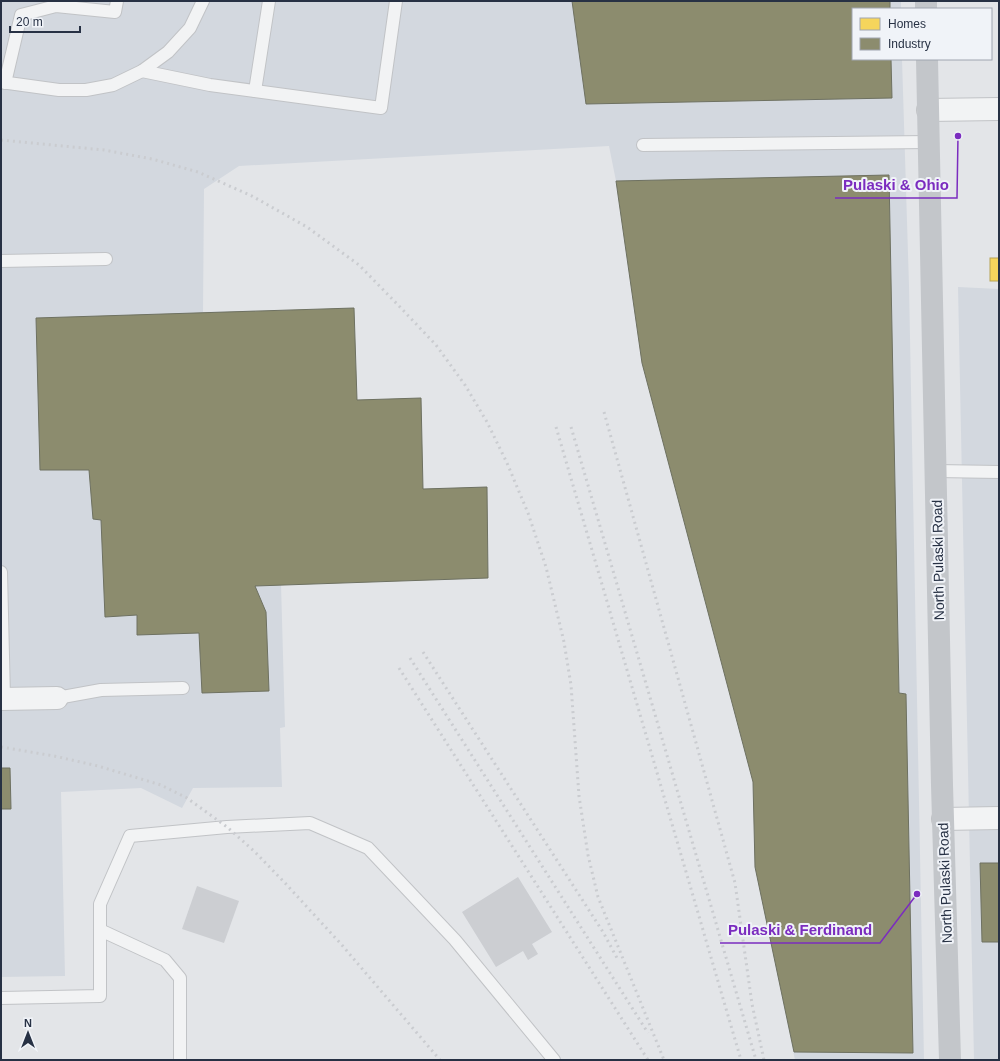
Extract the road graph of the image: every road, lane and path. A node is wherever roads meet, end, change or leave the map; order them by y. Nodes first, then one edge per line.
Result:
1 (117, 1) edge
2 (203, 1) edge
3 (269, 1) edge
4 (396, 1) edge
5 (65, 4) edge
6 (927, 60) edge
7 (142, 71) junction
8 (3, 83) edge
9 (255, 91) junction
10 (999, 109) edge
11 (928, 110) junction
12 (929, 142) junction
13 (643, 145) dead end
14 (106, 259) dead end
15 (1, 262) edge
16 (936, 471) junction
17 (999, 472) edge
18 (1, 572) edge
19 (183, 688) dead end
20 (57, 698) joint
21 (3, 699) edge
22 (999, 818) edge
23 (943, 819) junction
24 (100, 930) junction
25 (1, 998) edge
26 (180, 1060) edge
27 (554, 1060) edge
28 (950, 1060) edge

1 - 5 lane
2 - 7 lane
3 - 9 lane
4 - 9 lane
5 - 8 lane
6 - 11 main road, North Pulaski Road
7 - 8 lane
7 - 9 lane
10 - 11 street
11 - 12 main road, North Pulaski Road
12 - 13 lane
12 - 16 main road, North Pulaski Road
14 - 15 lane
16 - 17 lane
16 - 23 main road, North Pulaski Road
18 - 21 lane
19 - 20 lane
20 - 21 street
22 - 23 street
23 - 28 main road, North Pulaski Road
24 - 25 lane
24 - 26 lane
24 - 27 lane

